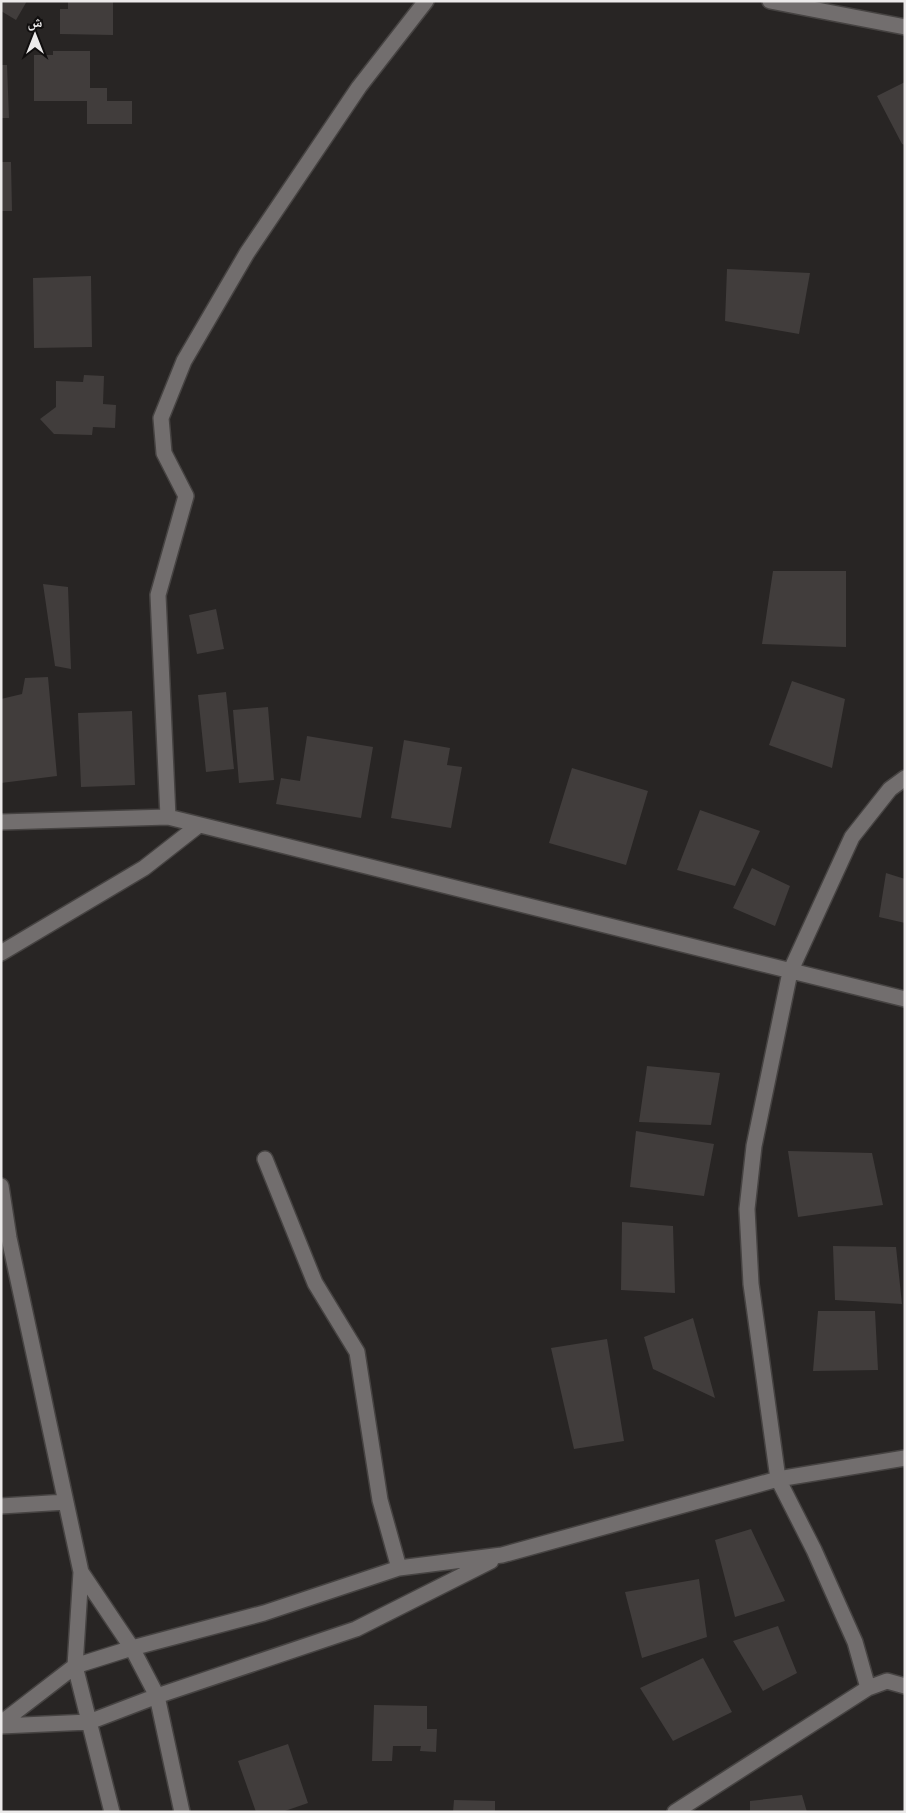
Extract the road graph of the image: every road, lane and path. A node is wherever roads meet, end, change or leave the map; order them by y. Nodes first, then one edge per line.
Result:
1 (426, 1) edge
2 (770, 1) edge
3 (905, 27) edge
4 (905, 778) edge
5 (168, 817) junction
6 (1, 822) edge
7 (199, 825) junction
8 (1, 953) edge
9 (790, 972) junction
10 (905, 999) edge
11 (265, 1159) dead end
12 (1, 1186) edge
13 (905, 1458) edge
14 (778, 1479) junction
15 (66, 1502) junction
16 (1, 1506) edge
17 (502, 1556) junction
18 (399, 1568) junction
19 (81, 1572) junction
20 (132, 1648) junction
21 (75, 1666) junction
22 (905, 1686) edge
23 (868, 1688) junction
24 (157, 1696) junction
25 (89, 1722) junction
26 (1, 1725) edge
27 (112, 1812) edge
28 (182, 1812) edge
29 (675, 1812) edge

1 - 5 street
2 - 3 street
4 - 9 street
5 - 6 street
5 - 7 street
7 - 8 street
7 - 9 street
9 - 10 street
9 - 14 street
11 - 18 street
12 - 15 street
13 - 14 street
14 - 17 street
14 - 23 street
15 - 16 street
15 - 19 street
17 - 18 street
17 - 24 street
18 - 20 street
19 - 20 street
19 - 21 street
20 - 21 street
20 - 24 street
21 - 25 street
21 - 26 street
22 - 23 street
23 - 29 street
24 - 25 street
24 - 28 street
25 - 26 street
25 - 27 street

